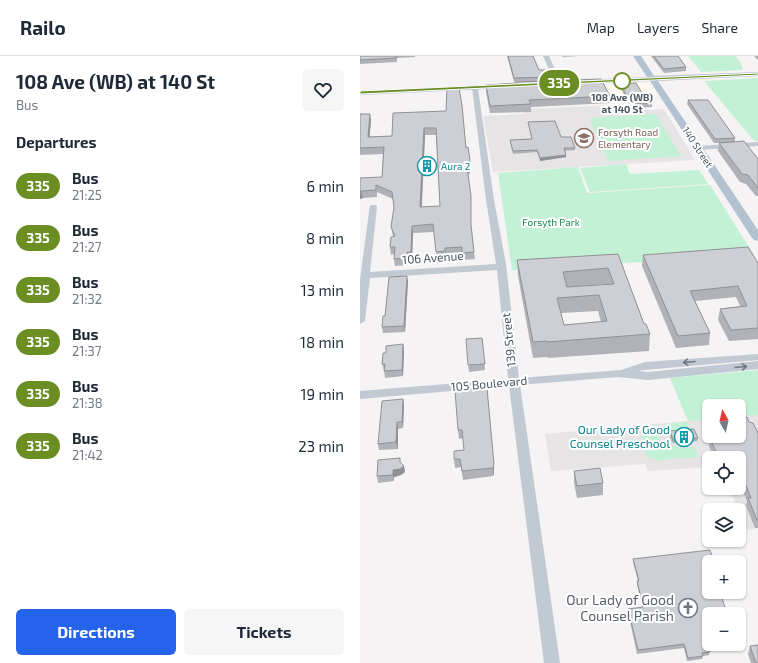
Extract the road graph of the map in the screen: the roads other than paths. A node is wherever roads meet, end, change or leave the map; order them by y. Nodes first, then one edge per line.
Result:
1 (546, 56) edge
2 (637, 56) edge
3 (758, 74) edge
4 (653, 79) junction
5 (561, 83) joint
6 (515, 86) edge
7 (475, 88) junction
8 (360, 93) edge
9 (758, 144) edge
10 (698, 148) junction
11 (373, 207) dead end
12 (758, 238) edge
13 (501, 267) junction
14 (366, 276) junction
15 (360, 321) edge
16 (758, 357) edge
17 (758, 365) edge
18 (618, 374) junction
19 (514, 382) junction
20 (360, 395) edge
21 (552, 663) edge

1 - 5 street
2 - 4 main road, 140 Street
3 - 4 main road
4 - 5 main road
4 - 10 main road, 140 Street
6 - 7 main road
7 - 8 main road
7 - 13 street, 139 Street
9 - 10 street
10 - 12 main road, 140 Street
11 - 14 street
13 - 14 street, 106 Avenue
13 - 19 street, 139 Street
14 - 15 street
16 -> 18 street, 105 Boulevard
18 -> 17 street, 105 Boulevard
18 - 19 street, 105 Boulevard
19 - 20 street, 105 Boulevard
19 - 21 street, 139 Street

